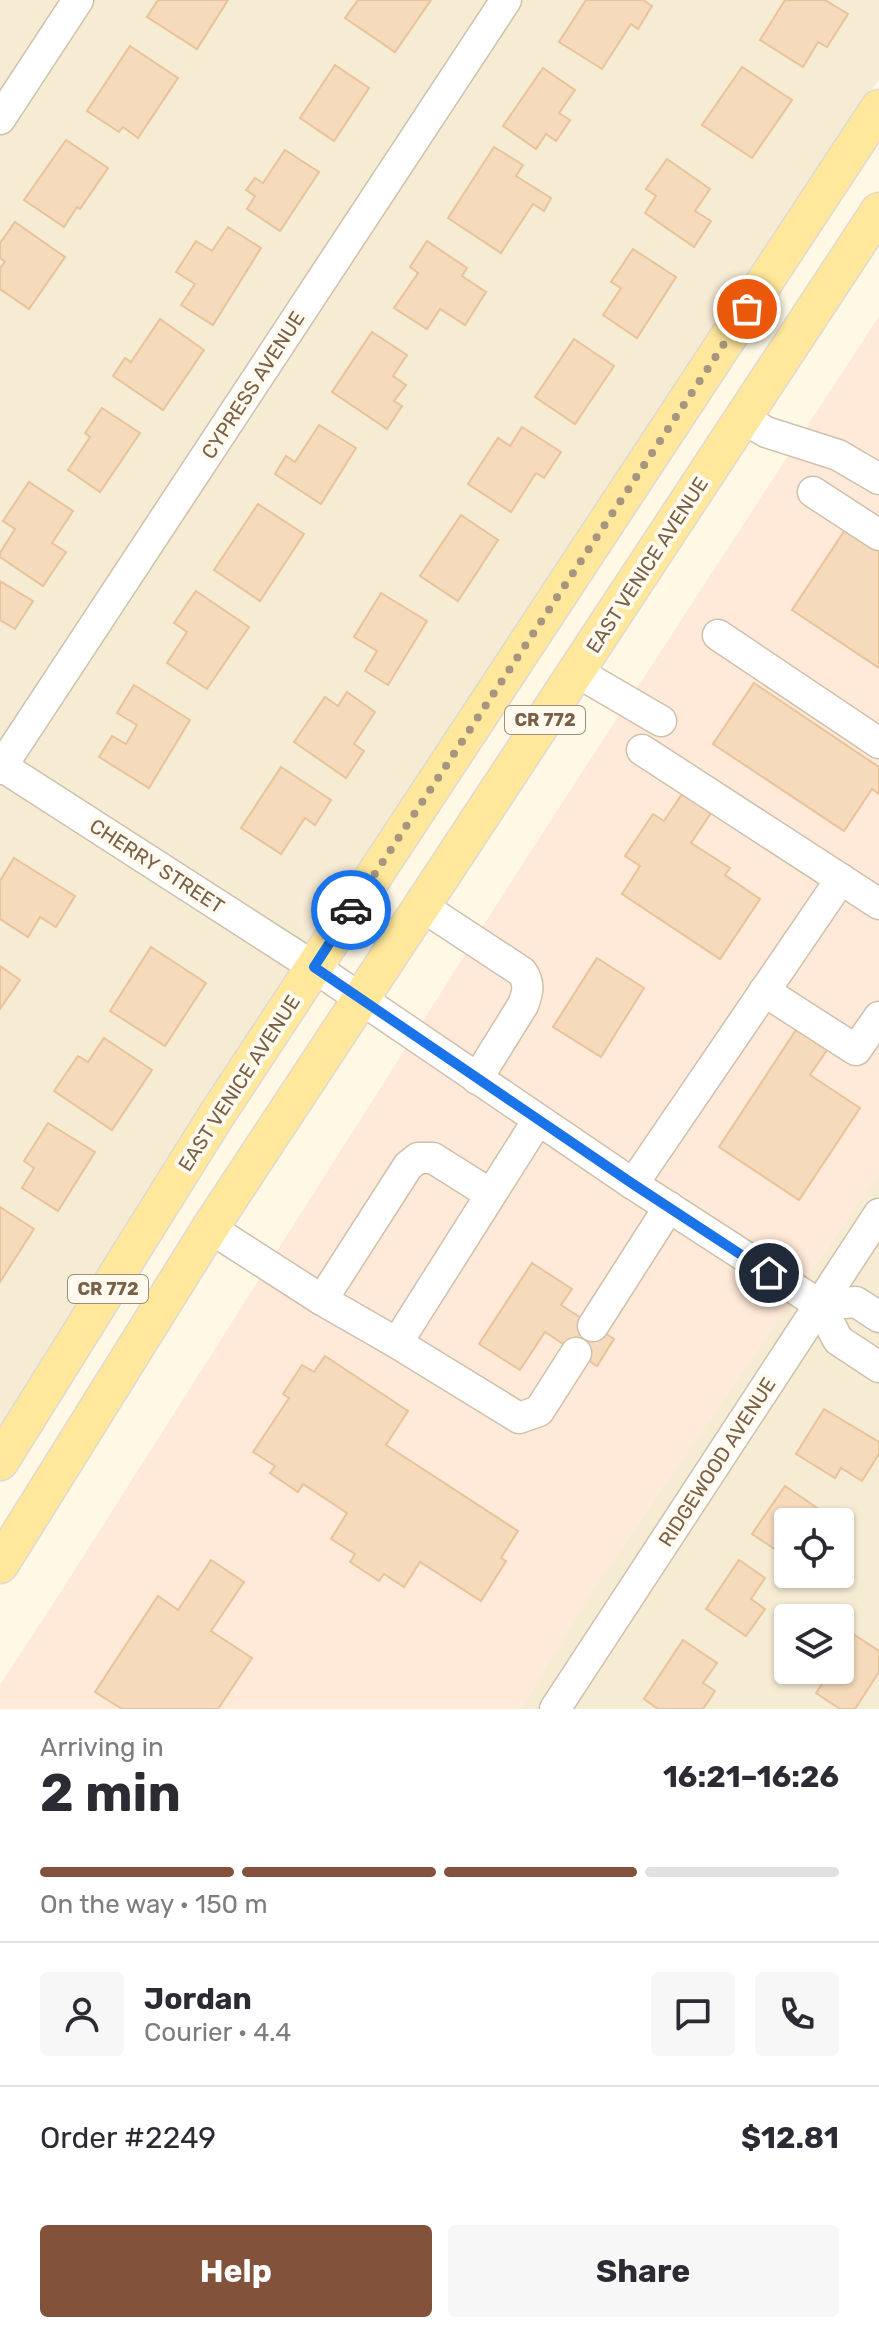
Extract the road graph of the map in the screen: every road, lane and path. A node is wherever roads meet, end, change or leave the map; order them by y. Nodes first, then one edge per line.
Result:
1 (78, 0) edge
2 (506, 0) edge
3 (879, 108) edge
4 (0, 119) edge
5 (879, 211) edge
6 (743, 418) junction
7 (879, 479) edge
8 (813, 492) dead end
9 (879, 535) edge
10 (718, 635) dead end
11 (577, 672) junction
12 (661, 721) dead end
13 (879, 743) edge
14 (642, 750) dead end
15 (1, 767) edge
16 (841, 879) junction
17 (879, 904) edge
18 (423, 907) junction
19 (314, 967) junction
20 (764, 991) junction
21 (361, 1001) junction
22 (879, 1017) edge
23 (477, 1079) junction
24 (538, 1120) junction
25 (633, 1184) junction
26 (490, 1194) junction
27 (669, 1207) junction
28 (879, 1214) edge
29 (210, 1228) junction
30 (322, 1300) junction
31 (820, 1305) junction
32 (879, 1317) edge
33 (593, 1326) dead end
34 (397, 1343) junction
35 (576, 1353) dead end
36 (879, 1367) edge
37 (0, 1462) edge
38 (0, 1565) edge
39 (555, 1709) edge

1 - 4 street
2 - 15 street, CYPRESS AVENUE
3 - 19 main road, EAST VENICE AVENUE / CR 772
5 - 6 main road, EAST VENICE AVENUE / CR 772
6 - 7 street
6 - 11 main road, EAST VENICE AVENUE / CR 772
8 - 9 street
10 - 13 street
11 - 12 street
11 - 18 main road, EAST VENICE AVENUE / CR 772
14 - 16 street
15 - 19 street, CHERRY STREET
16 - 17 street
16 - 20 street
18 - 21 main road, EAST VENICE AVENUE / CR 772
18 - 23 street
19 - 21 street, CHERRY STREET
19 - 37 main road, EAST VENICE AVENUE / CR 772
20 - 22 street
20 - 25 street
21 - 23 street, CHERRY STREET
21 - 29 main road, EAST VENICE AVENUE / CR 772
23 - 24 street, CHERRY STREET
24 - 25 street, CHERRY STREET
24 - 26 street
25 - 27 street, CHERRY STREET
26 - 30 street
26 - 34 street
27 - 31 street, CHERRY STREET
27 - 33 street
28 - 31 street, RIDGEWOOD AVENUE
29 - 30 street
29 - 38 main road, EAST VENICE AVENUE / CR 772
30 - 34 street
31 - 32 street
31 - 36 street
31 - 39 street, RIDGEWOOD AVENUE
34 - 35 street

